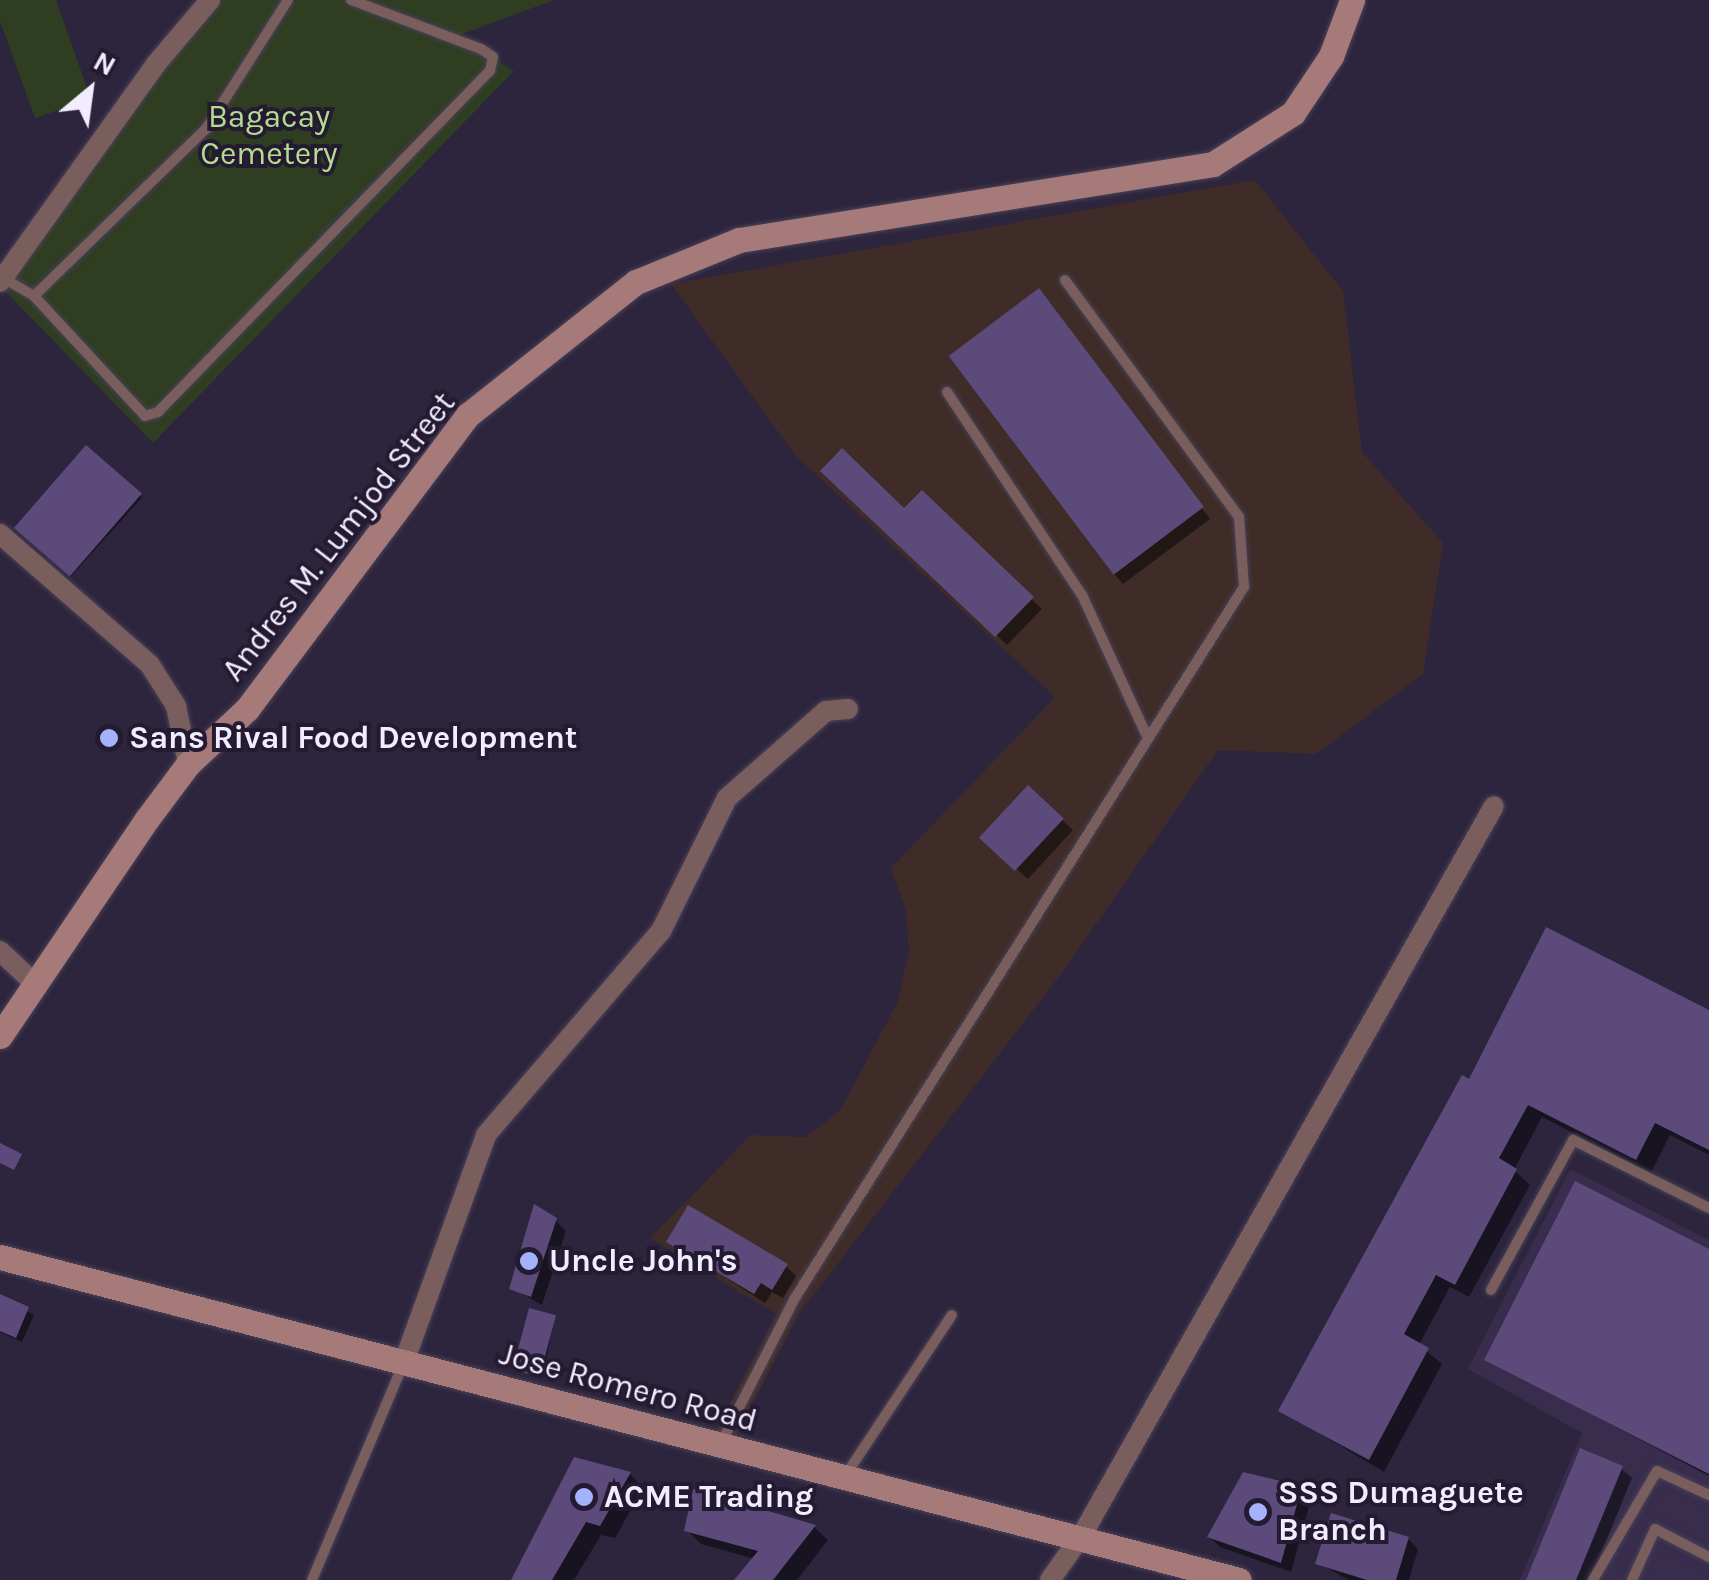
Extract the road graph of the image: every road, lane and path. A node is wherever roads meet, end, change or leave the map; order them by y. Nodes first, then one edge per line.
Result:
1 (210, 0) edge
2 (288, 0) edge
3 (352, 0) edge
4 (1352, 0) edge
5 (2, 280) edge
6 (1064, 280) dead end
7 (34, 296) junction
8 (947, 392) dead end
9 (0, 534) edge
10 (848, 709) dead end
11 (1146, 734) junction
12 (188, 764) junction
13 (1494, 806) dead end
14 (0, 951) edge
15 (33, 982) junction
16 (0, 1036) edge
17 (1709, 1208) edge
18 (0, 1257) edge
19 (1490, 1290) dead end
20 (952, 1316) dead end
21 (404, 1362) junction
22 (720, 1446) junction
23 (845, 1477) junction
24 (1709, 1495) edge
25 (1082, 1535) junction
26 (1709, 1557) edge
27 (312, 1580) edge
28 (1050, 1580) edge
29 (1239, 1580) edge
30 (1593, 1580) edge
31 (1632, 1580) edge

1 - 5 street
2 - 7 lane
3 - 7 lane
4 - 12 main road, Andres M. Lumjod Street
5 - 7 lane
6 - 11 lane
8 - 11 lane
9 - 12 street
10 - 21 street
11 - 22 lane
12 - 15 main road, Andres M. Lumjod Street
13 - 25 street
14 - 15 street
15 - 16 main road, Andres M. Lumjod Street
17 - 19 lane
18 - 21 main road, Jose Romero Road
20 - 23 lane
21 - 22 main road, Jose Romero Road
21 - 27 lane
22 - 23 main road, Jose Romero Road
23 - 25 main road, Jose Romero Road
24 - 30 lane
25 - 28 street
25 - 29 main road, Jose Romero Road
26 - 31 lane

